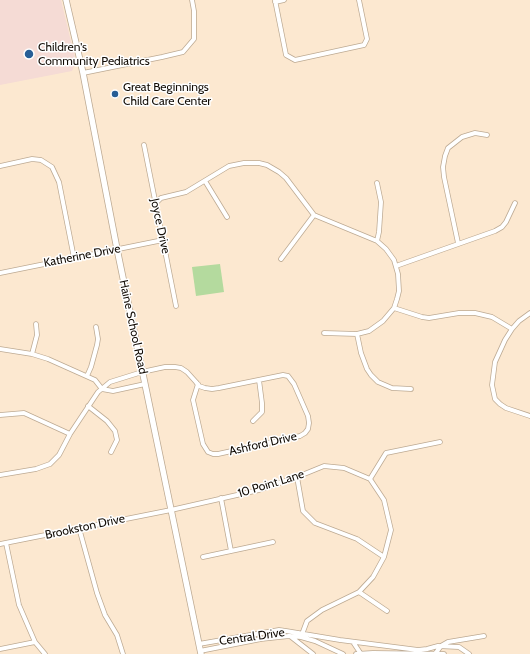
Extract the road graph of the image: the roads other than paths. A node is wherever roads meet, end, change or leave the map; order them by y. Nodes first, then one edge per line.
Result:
1 (66, 0) edge
2 (192, 0) edge
3 (284, 0) edge
4 (359, 0) edge
5 (275, 1) edge
6 (83, 73) junction
7 (487, 135) dead end
8 (144, 145) dead end
9 (0, 166) edge
10 (204, 181) junction
11 (377, 183) dead end
12 (515, 203) dead end
13 (156, 204) junction
14 (314, 215) junction
15 (227, 217) dead end
16 (163, 240) junction
17 (377, 241) junction
18 (458, 243) junction
19 (118, 249) junction
20 (74, 258) junction
21 (281, 259) dead end
22 (396, 266) junction
23 (0, 273) edge
24 (176, 306) dead end
25 (394, 308) junction
26 (530, 313) edge
27 (36, 324) dead end
28 (96, 327) dead end
29 (512, 329) junction
30 (324, 333) dead end
31 (357, 334) junction
32 (0, 349) edge
33 (32, 354) junction
34 (142, 372) junction
35 (87, 376) junction
36 (259, 380) junction
37 (145, 384) junction
38 (198, 384) junction
39 (102, 388) junction
40 (411, 389) dead end
41 (88, 406) junction
42 (0, 415) edge
43 (530, 416) edge
44 (253, 421) dead end
45 (70, 434) junction
46 (440, 442) dead end
47 (111, 452) dead end
48 (0, 475) edge
49 (297, 477) junction
50 (370, 479) junction
51 (221, 498) junction
52 (171, 510) junction
53 (80, 528) junction
54 (273, 542) dead end
55 (6, 543) junction
56 (0, 544) edge
57 (231, 551) junction
58 (203, 557) dead end
59 (384, 557) junction
60 (359, 592) junction
61 (387, 610) dead end
62 (302, 635) junction
63 (289, 636) junction
64 (484, 636) dead end
65 (35, 642) junction
66 (353, 642) junction
67 (377, 644) junction
68 (441, 646) junction
69 (0, 649) edge
70 (200, 650) edge
71 (374, 653) edge
72 (386, 653) edge
73 (45, 654) edge
74 (123, 654) edge
75 (313, 654) edge
76 (343, 654) edge
77 (356, 654) edge
78 (361, 654) edge
79 (435, 654) edge
80 (444, 654) edge
81 (462, 654) edge
82 (469, 654) edge

1 - 6 street, Haine School Road
2 - 6 street
3 - 5 street
4 - 5 street
6 - 19 street, Haine School Road
7 - 18 street
8 - 13 street, Joyce Drive
9 - 20 street
10 - 13 street
10 - 14 street
10 - 15 street
11 - 17 street
12 - 18 street
13 - 16 street, Joyce Drive
14 - 17 street
14 - 21 street
16 - 19 street, Katherine Drive
16 - 24 street, Joyce Drive
17 - 22 street
18 - 22 street
19 - 20 street, Katherine Drive
19 - 34 street, Haine School Road
20 - 23 street, Katherine Drive
22 - 25 street
25 - 29 street
25 - 31 street
26 - 29 street
27 - 33 street
28 - 35 street
29 - 43 street
30 - 31 street
31 - 40 street
32 - 33 street
33 - 35 street
34 - 37 street, Haine School Road
34 - 38 street
34 - 39 street
35 - 39 street
36 - 38 street, Ashford Drive
36 - 38 street, Ashford Drive
36 - 44 street
37 - 39 street
37 - 52 street, Haine School Road
39 - 41 street
41 - 45 street
41 - 47 street
42 - 45 street
45 - 48 street
46 - 50 street
49 - 50 street, 10 Point Lane
49 - 51 street, 10 Point Lane
49 - 59 street
50 - 59 street
51 - 52 street, 10 Point Lane
51 - 57 street
52 - 53 street, Brookston Drive
52 - 70 street, Haine School Road
53 - 55 street, Brookston Drive
53 - 74 street
54 - 57 street
55 - 56 street, Brookston Drive
55 - 65 street
57 - 58 street
59 - 60 street
60 - 61 street
60 - 62 street
62 - 63 street, Central Drive
62 - 66 street, Central Drive
62 - 70 street, Central Drive
62 - 76 street, Central Drive
63 - 70 street, Central Drive
63 - 75 street, Central Drive
64 - 68 street, Central Drive
65 - 69 street
65 - 73 street
66 - 67 street, Central Drive
66 - 78 street
67 - 68 street, Central Drive
67 - 72 street
68 - 79 street
68 - 82 street, Central Drive
71 - 72 street
71 - 78 street
72 - 79 street
77 - 78 street
79 - 80 street
81 - 82 street, Central Drive

